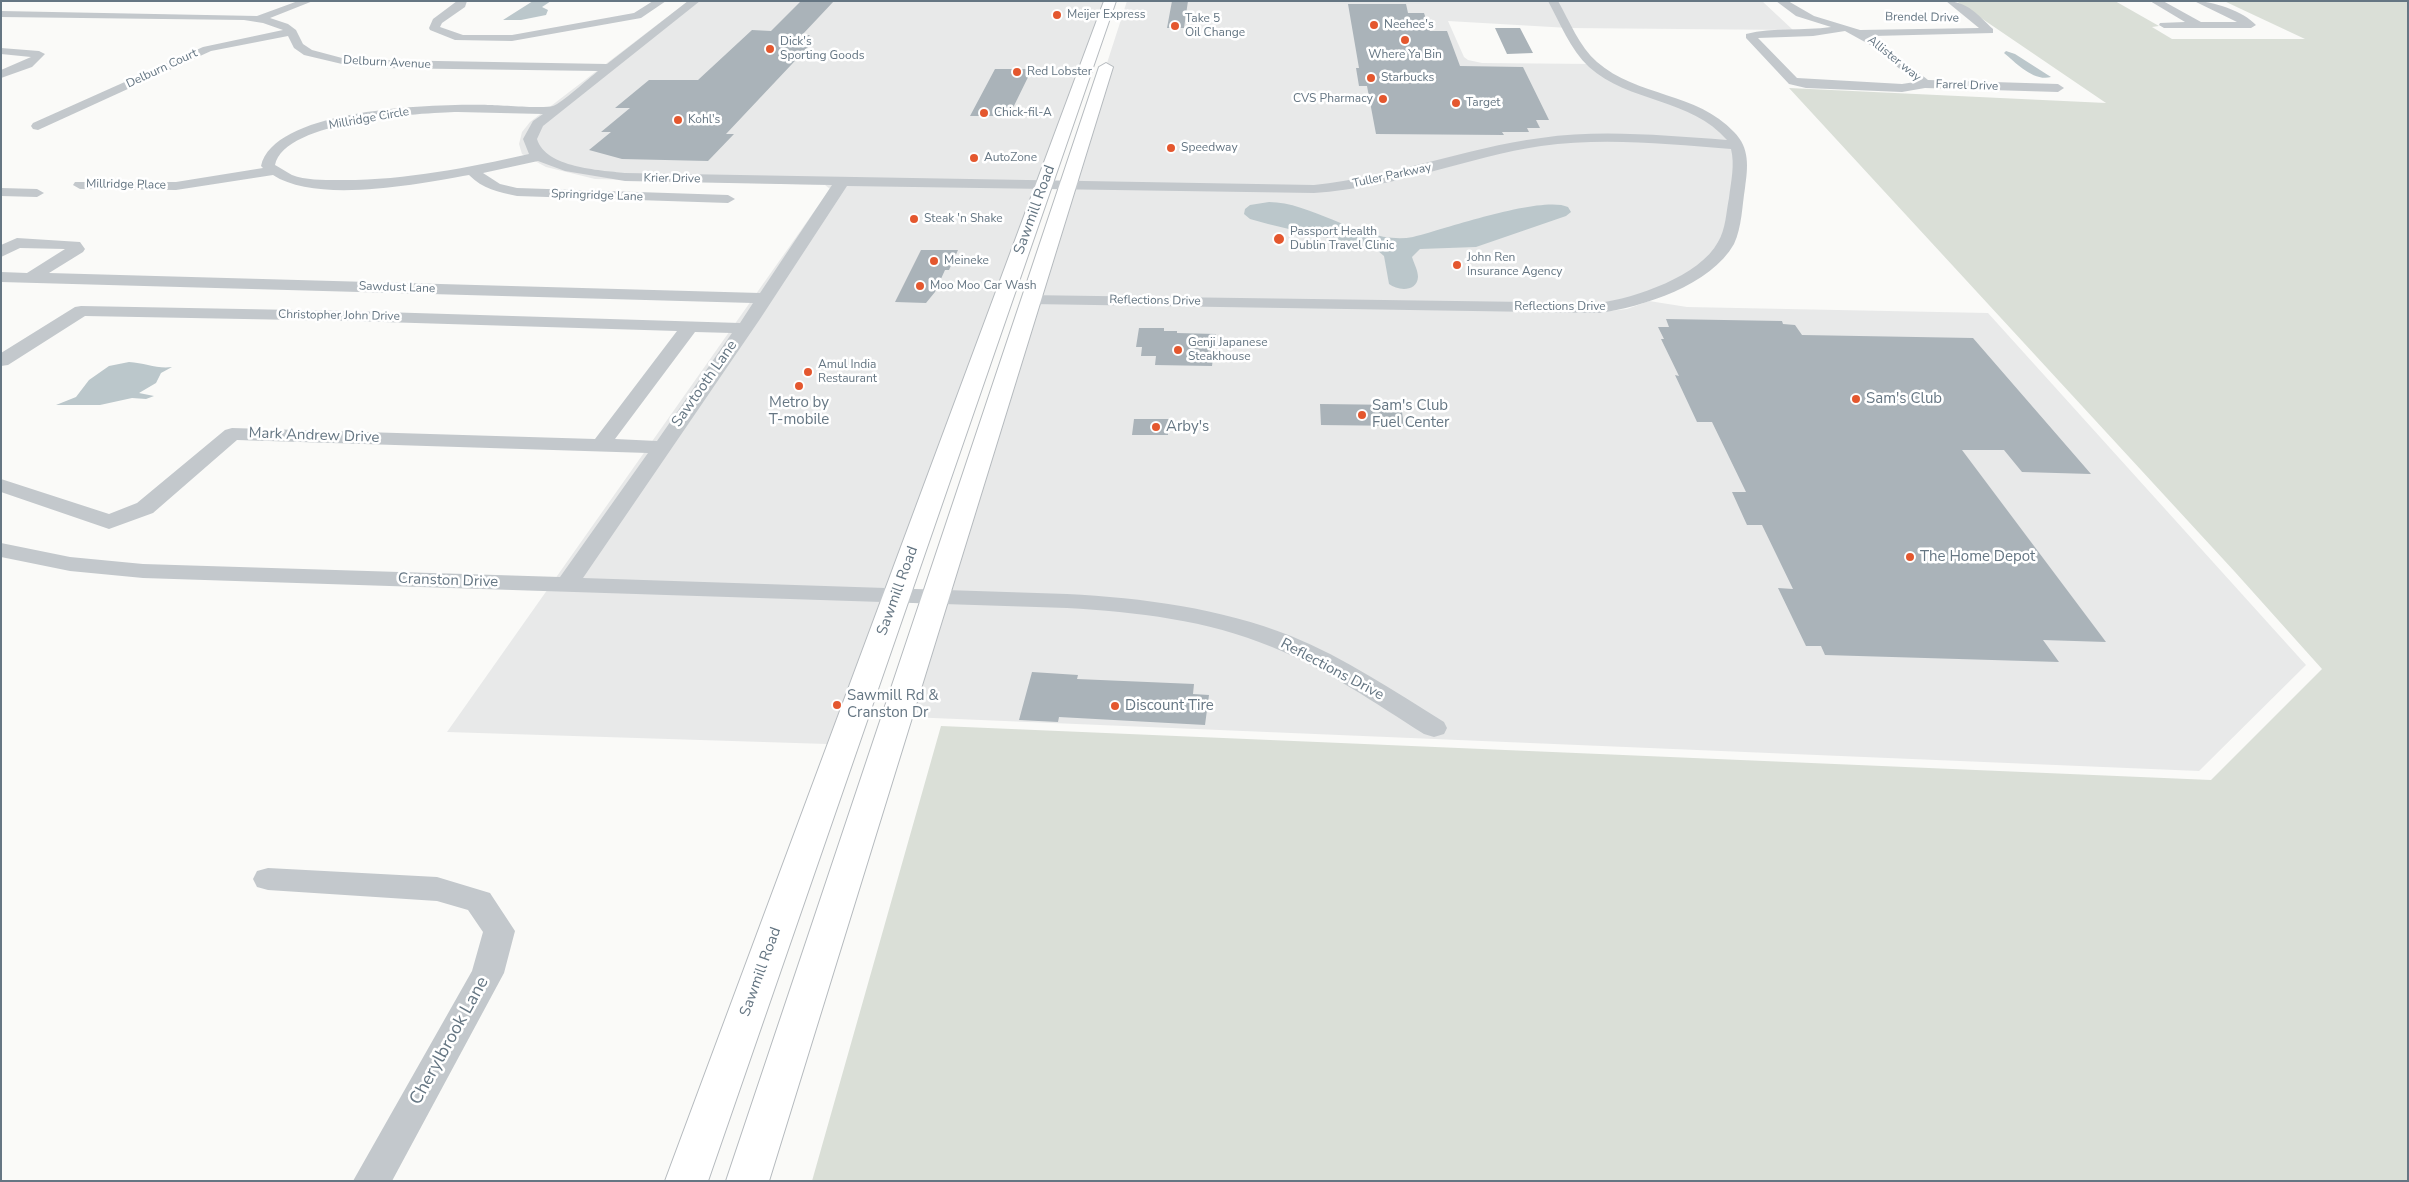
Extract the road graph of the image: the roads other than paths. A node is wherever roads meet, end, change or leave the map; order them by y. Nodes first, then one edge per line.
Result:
1 (308, 1) edge
2 (462, 1) edge
3 (661, 1) edge
4 (695, 1) edge
5 (1110, 1) edge
6 (1553, 1) edge
7 (1781, 1) edge
8 (1951, 1) edge
9 (2155, 1) edge
10 (2199, 1) edge
11 (1, 14) edge
12 (258, 19) junction
13 (2164, 25) dead end
14 (2201, 26) junction
15 (1842, 28) junction
16 (292, 32) junction
17 (1860, 34) junction
18 (1, 51) edge
19 (1109, 56) dead end
20 (610, 68) junction
21 (1, 74) edge
22 (1924, 84) junction
23 (2058, 88) dead end
24 (555, 110) junction
25 (38, 126) dead end
26 (1738, 145) junction
27 (540, 156) junction
28 (270, 166) junction
29 (472, 170) junction
30 (842, 182) junction
31 (1056, 186) junction
32 (1, 192) edge
33 (37, 193) dead end
34 (728, 200) dead end
35 (1, 252) edge
36 (1, 277) edge
37 (30, 278) junction
38 (764, 298) junction
39 (1032, 299) junction
40 (748, 324) junction
41 (691, 325) junction
42 (1, 361) edge
43 (601, 445) junction
44 (662, 447) junction
45 (2, 486) edge
46 (1, 550) edge
47 (567, 585) junction
48 (896, 597) junction
49 (934, 598) junction
50 (1434, 728) dead end
51 (268, 879) dead end
52 (372, 1181) edge
53 (686, 1181) edge
54 (747, 1181) edge

1 - 12 street
2 - 3 street
4 - 20 street
5 - 31 main road, Sawmill Road
6 - 26 street
7 - 15 street, Allister way
8 - 17 street, Brendel Drive
9 - 14 street
10 - 14 street
11 - 12 street
12 - 16 street
13 - 14 street
15 - 17 street, Allister way
15 - 22 street, Farrel Drive
16 - 20 street, Delburn Avenue
16 - 25 street, Delburn Court
17 - 22 street, Allister way
18 - 21 street
19 - 31 main road, Sawmill Road
20 - 24 street
22 - 23 street, Farrel Drive
24 - 27 street
24 - 28 street, Millridge Circle
26 - 31 street, Tuller Parkway
26 - 39 street, Reflections Drive
27 - 29 street
27 - 30 street, Krier Drive
28 - 28 street, Millridge Place
28 - 29 street
29 - 34 street, Springridge Lane
30 - 31 street, Krier Drive
30 - 38 street, Sawtooth Lane
31 - 39 main road, Sawmill Road
31 - 48 main road, Sawmill Road
32 - 33 street
35 - 37 street
36 - 37 street, Sawdust Lane
37 - 38 street, Sawdust Lane
38 - 40 street, Sawtooth Lane
39 - 49 main road, Sawmill Road
40 - 41 street, Christopher John Drive
40 - 44 street, Sawtooth Lane
41 - 42 street, Christopher John Drive
41 - 43 street
43 - 44 street, Mark Andrew Drive
43 - 45 street, Mark Andrew Drive
44 - 47 street, Sawtooth Lane
46 - 47 street, Cranston Drive
47 - 48 street, Cranston Drive
48 - 49 street, Reflections Drive
48 - 53 main road, Sawmill Road
49 - 50 street, Reflections Drive
49 - 54 main road, Sawmill Road
51 - 52 street, Cherylbrook Lane

